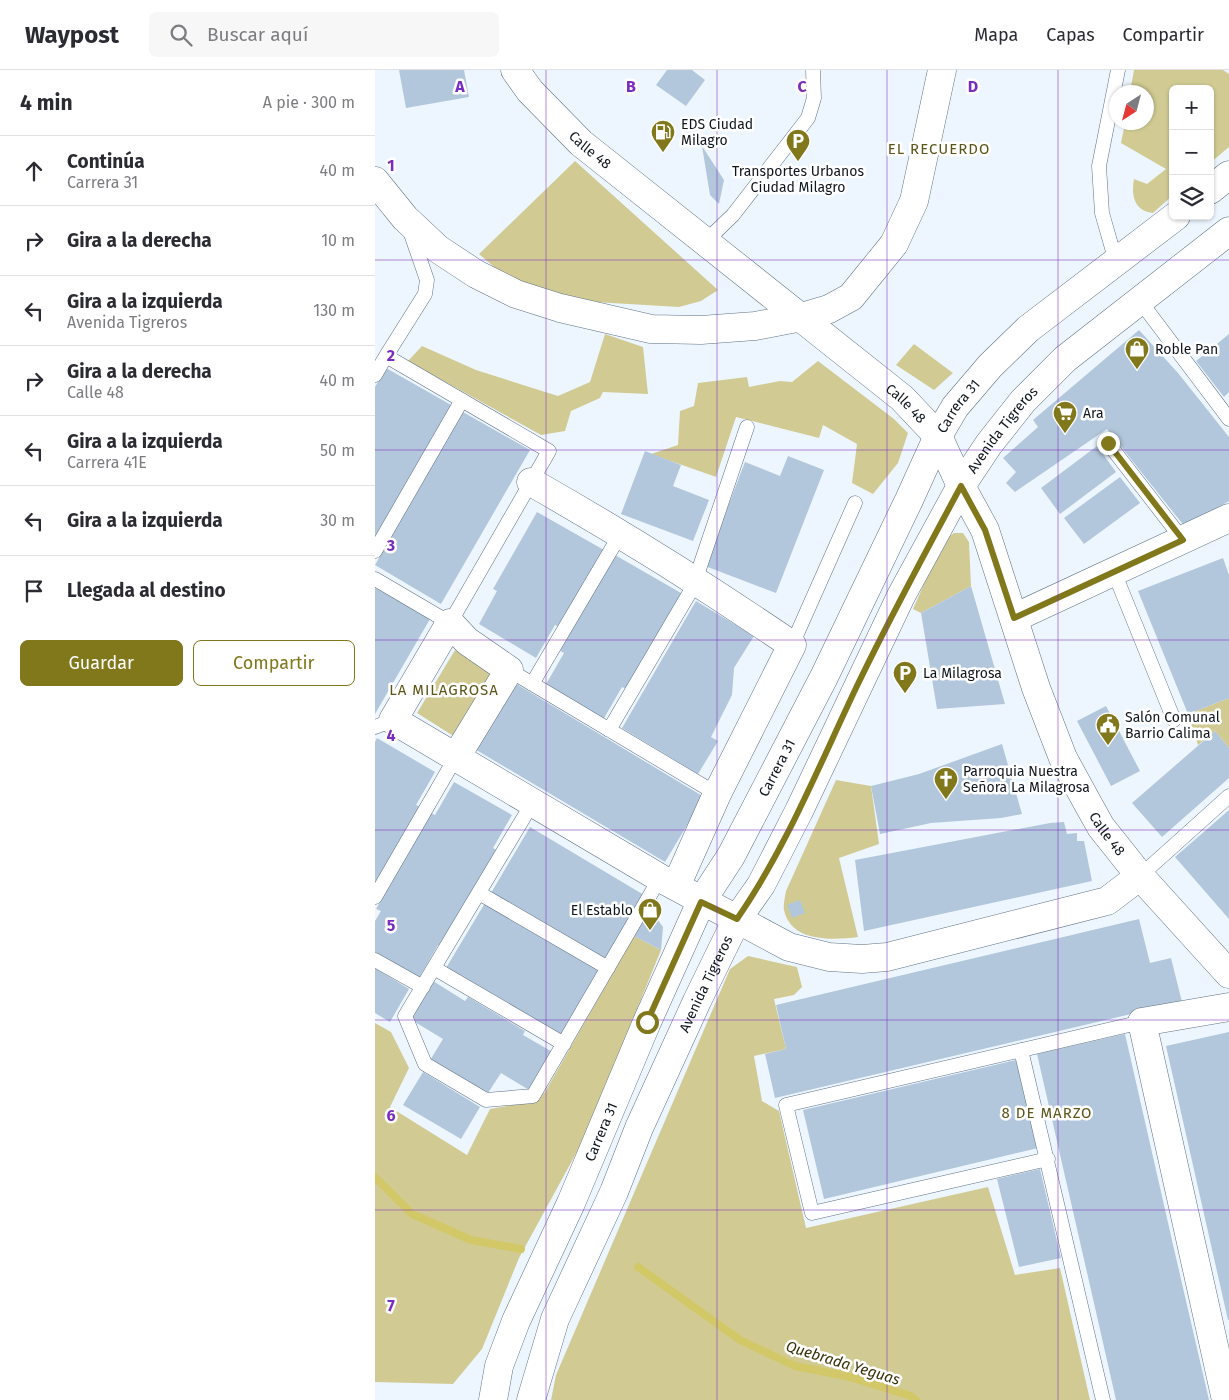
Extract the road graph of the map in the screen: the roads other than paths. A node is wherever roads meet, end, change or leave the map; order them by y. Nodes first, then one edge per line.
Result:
1 (515, 70) edge
2 (813, 70) edge
3 (942, 70) edge
4 (1117, 70) edge
5 (1229, 175) edge
6 (375, 181) edge
7 (1214, 187) edge
8 (405, 218) junction
9 (1171, 220) edge
10 (1229, 231) edge
11 (705, 242) junction
12 (1116, 262) junction
13 (1140, 301) junction
14 (801, 317) junction
15 (386, 356) junction
16 (375, 375) edge
17 (462, 400) junction
18 (1227, 411) edge
19 (747, 427) dead end
20 (937, 436) junction
21 (1108, 443) dead end
22 (531, 482) junction
23 (961, 486) junction
24 (855, 502) dead end
25 (1228, 523) edge
26 (621, 533) junction
27 (1183, 540) junction
28 (375, 552) edge
29 (1114, 572) junction
30 (375, 579) edge
31 (696, 580) junction
32 (1014, 618) junction
33 (450, 623) junction
34 (792, 645) junction
35 (509, 670) junction
36 (532, 684) junction
37 (1174, 720) dead end
38 (384, 723) edge
39 (609, 730) junction
40 (456, 757) junction
41 (717, 794) junction
42 (1229, 796) edge
43 (533, 802) junction
44 (1140, 876) junction
45 (668, 882) junction
46 (479, 893) junction
47 (375, 897) edge
48 (701, 902) junction
49 (737, 919) junction
50 (375, 960) edge
51 (434, 968) junction
52 (608, 968) junction
53 (1229, 974) edge
54 (423, 987) junction
55 (1229, 1007) edge
56 (1142, 1022) junction
57 (564, 1044) junction
58 (1021, 1050) junction
59 (1048, 1159) junction
60 (1226, 1393) edge
61 (493, 1400) edge
62 (531, 1400) edge
63 (1103, 1400) edge

1 - 11 street, Calle 48
2 - 11 lane
3 - 14 street
4 - 12 lane
5 - 7 street
6 - 8 street
8 - 14 street
8 - 15 lane
9 - 12 street, Carrera 31
10 - 13 street, Avenida Tigreros
11 - 14 street, Calle 48
12 - 20 street, Carrera 31
13 - 18 lane
13 - 23 street, Avenida Tigreros
14 - 20 street, Calle 48
15 - 16 lane
15 - 17 lane
17 - 22 lane
17 - 28 lane
19 - 31 lane
20 - 23 street, Calle 48
20 - 48 street, Carrera 31
21 - 27 lane
22 - 26 street
22 - 33 lane
23 - 32 street, Calle 48
23 - 49 street, Avenida Tigreros
24 - 34 lane
25 - 27 street
26 - 31 street
26 - 36 lane
27 - 29 street
29 - 32 street
29 - 37 lane
30 - 33 lane
31 - 34 street
31 - 39 lane
32 - 44 street, Calle 48
33 - 35 street
33 - 38 street
34 - 41 street
35 - 36 lane
35 - 40 street
36 - 39 lane
38 - 40 street
39 - 41 lane
40 - 43 street
40 - 47 lane
41 - 45 street
42 - 44 lane
43 - 45 street
43 - 46 lane
44 - 49 street
44 - 53 street, Calle 48
45 - 48 street
45 - 52 lane
46 - 51 lane
46 - 52 lane
48 - 49 street
48 - 61 street, Carrera 31
49 - 62 street, Avenida Tigreros
50 - 54 lane
51 - 54 lane
51 - 57 lane
52 - 57 lane
54 - 57 lane
55 - 56 street
56 - 58 lane
56 - 60 street
58 - 59 lane
58 - 59 lane
59 - 63 lane

